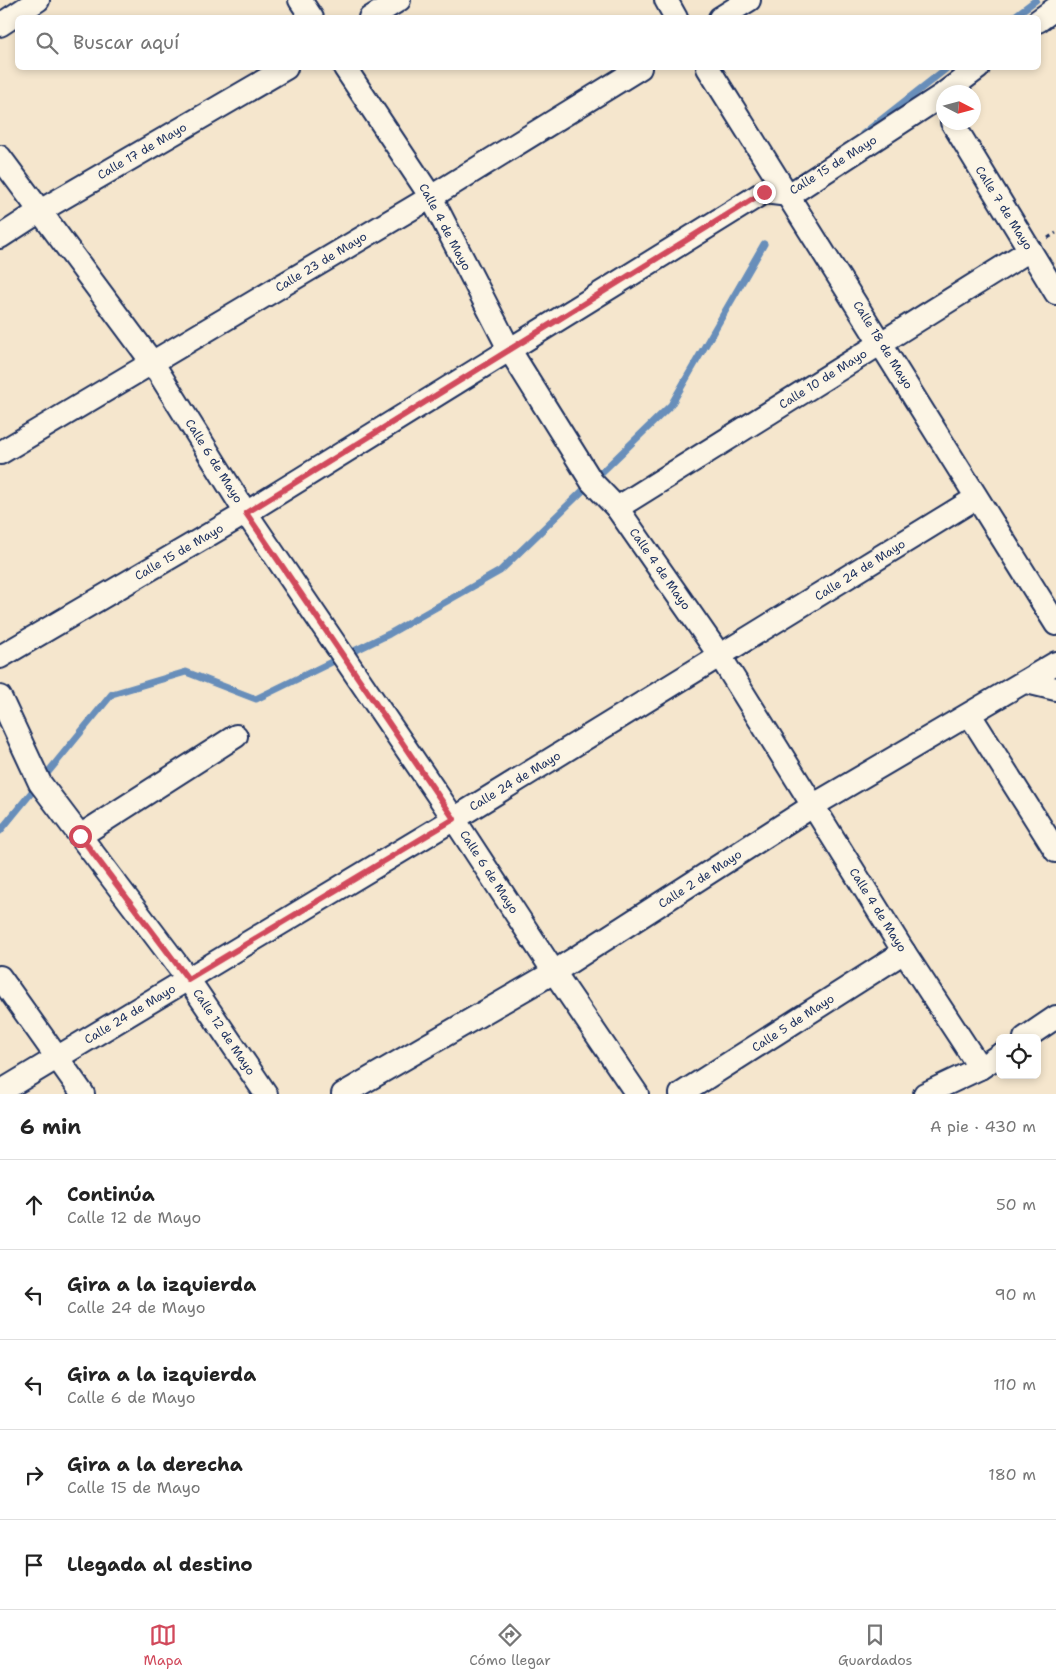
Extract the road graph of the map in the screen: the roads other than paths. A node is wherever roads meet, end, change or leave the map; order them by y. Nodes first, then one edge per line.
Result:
1 (38, 0) edge
2 (300, 0) edge
3 (399, 0) edge
4 (666, 0) edge
5 (749, 0) edge
6 (1056, 8) edge
7 (15, 15) edge
8 (15, 15) edge
9 (310, 15) edge
10 (375, 15) edge
11 (674, 15) edge
12 (725, 15) edge
13 (1041, 20) edge
14 (0, 25) edge
15 (283, 70) edge
16 (346, 70) edge
17 (637, 70) edge
18 (709, 70) edge
19 (976, 70) edge
20 (958, 85) edge
21 (936, 103) edge
22 (957, 130) edge
23 (0, 158) edge
24 (789, 195) junction
25 (431, 197) junction
26 (40, 211) junction
27 (0, 237) edge
28 (1030, 250) junction
29 (1056, 293) edge
30 (882, 343) junction
31 (509, 349) junction
32 (152, 362) junction
33 (0, 453) edge
34 (976, 498) junction
35 (617, 508) junction
36 (246, 513) junction
37 (1056, 624) edge
38 (720, 656) junction
39 (0, 657) edge
40 (1056, 663) edge
41 (1027, 682) junction
42 (1056, 689) edge
43 (0, 696) edge
44 (970, 715) junction
45 (236, 736) dead end
46 (814, 805) junction
47 (454, 819) junction
48 (80, 836) junction
49 (1056, 851) edge
50 (904, 952) junction
51 (554, 972) junction
52 (0, 977) edge
53 (188, 979) junction
54 (1056, 1017) edge
55 (1032, 1034) edge
56 (58, 1057) junction
57 (996, 1058) edge
58 (980, 1068) junction
59 (0, 1092) edge
60 (83, 1094) edge
61 (266, 1094) edge
62 (343, 1094) edge
63 (637, 1094) edge
64 (681, 1094) edge
65 (925, 1094) edge

1 - 7 street
2 - 9 street
3 - 10 street
4 - 11 street
5 - 12 street
6 - 13 street
8 - 14 street
15 - 26 street, Calle 17 de Mayo
16 - 25 street, Calle 4 de Mayo
17 - 25 street, Calle 23 de Mayo
18 - 24 street, Calle 18 de Mayo
19 - 20 street, Calle 15 de Mayo
21 - 24 street, Calle 15 de Mayo
22 - 28 street, Calle 7 de Mayo
23 - 26 street, Calle 6 de Mayo
24 - 30 street, Calle 18 de Mayo
24 - 31 street, Calle 15 de Mayo
25 - 31 street, Calle 4 de Mayo
25 - 32 street, Calle 23 de Mayo
26 - 27 street, Calle 17 de Mayo
26 - 32 street, Calle 6 de Mayo
28 - 29 street, Calle 7 de Mayo
28 - 30 street, Calle 10 de Mayo
30 - 34 street, Calle 18 de Mayo
30 - 35 street, Calle 10 de Mayo
31 - 35 street, Calle 4 de Mayo
31 - 36 street, Calle 15 de Mayo
32 - 33 street, Calle 23 de Mayo
32 - 36 street, Calle 6 de Mayo
34 - 37 street, Calle 18 de Mayo
34 - 38 street, Calle 24 de Mayo
35 - 38 street, Calle 4 de Mayo
36 - 39 street, Calle 15 de Mayo
36 - 47 street, Calle 6 de Mayo
38 - 46 street, Calle 4 de Mayo
38 - 47 street, Calle 24 de Mayo
40 - 41 street, Calle 2 de Mayo
41 - 42 street
41 - 44 street, Calle 2 de Mayo
43 - 48 street, Calle 12 de Mayo
44 - 46 street, Calle 2 de Mayo
44 - 49 street
45 - 48 street
46 - 50 street, Calle 4 de Mayo
46 - 51 street, Calle 2 de Mayo
47 - 51 street, Calle 6 de Mayo
47 - 53 street, Calle 24 de Mayo
48 - 53 street, Calle 12 de Mayo
50 - 58 street, Calle 4 de Mayo
50 - 64 street, Calle 5 de Mayo
51 - 62 street, Calle 2 de Mayo
51 - 63 street, Calle 6 de Mayo
52 - 56 street
53 - 56 street, Calle 24 de Mayo
53 - 61 street, Calle 12 de Mayo
54 - 55 street
56 - 59 street, Calle 24 de Mayo
56 - 60 street
57 - 58 street
58 - 65 street

